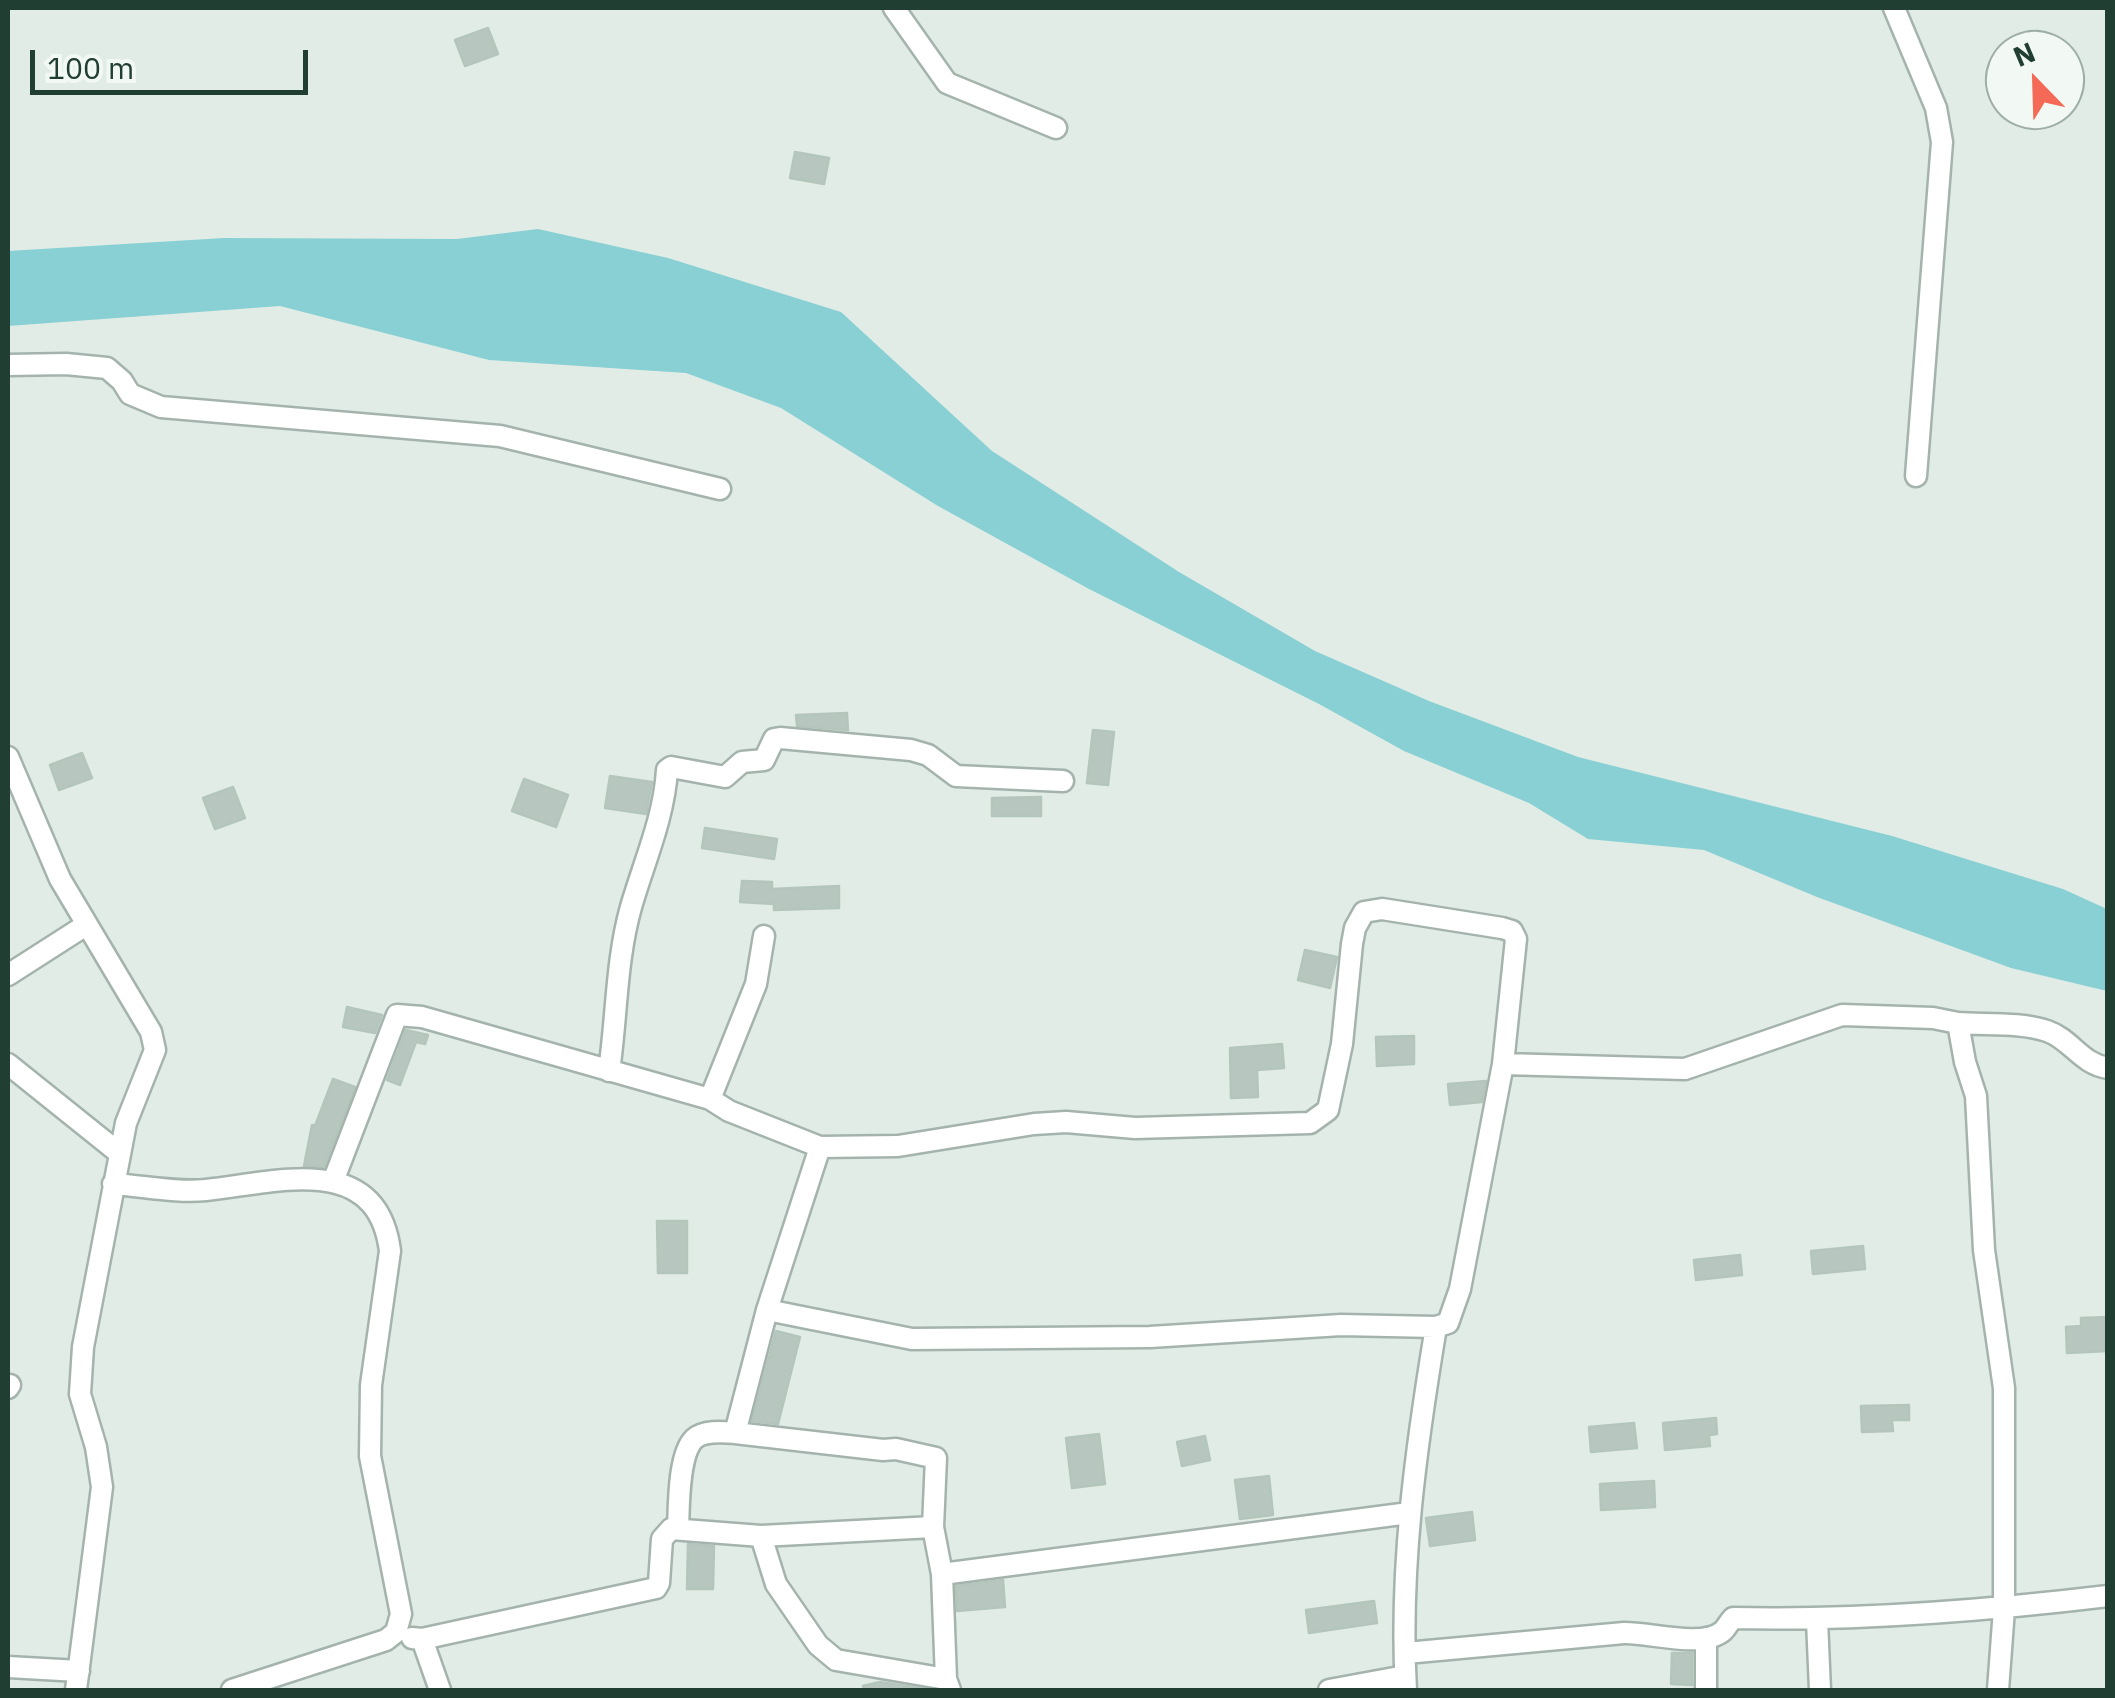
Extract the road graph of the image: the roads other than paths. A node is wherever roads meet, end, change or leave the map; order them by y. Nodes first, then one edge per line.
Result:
1 (894, 8) edge
2 (1894, 8) edge
3 (1056, 128) dead end
4 (8, 365) edge
5 (1916, 476) dead end
6 (720, 490) dead end
7 (8, 757) edge
8 (1062, 781) dead end
9 (86, 925) junction
10 (764, 936) dead end
11 (8, 976) edge
12 (1958, 1023) junction
13 (8, 1064) edge
14 (1503, 1064) junction
15 (2108, 1068) edge
16 (609, 1071) junction
17 (710, 1100) junction
18 (820, 1147) junction
19 (119, 1153) junction
20 (334, 1178) junction
21 (113, 1184) junction
22 (767, 1310) junction
23 (1436, 1327) junction
24 (735, 1432) junction
25 (1409, 1513) junction
26 (932, 1528) junction
27 (678, 1529) junction
28 (761, 1536) junction
29 (942, 1574) junction
30 (2108, 1596) edge
31 (2004, 1608) junction
32 (1817, 1620) junction
33 (396, 1632) junction
34 (1706, 1638) junction
35 (422, 1639) junction
36 (1406, 1653) junction
37 (8, 1668) edge
38 (78, 1681) edge
39 (1405, 1683) edge
40 (948, 1685) edge
41 (232, 1690) edge
42 (440, 1690) edge
43 (1328, 1690) edge
44 (1706, 1690) edge
45 (1820, 1690) edge
46 (1998, 1690) edge

1 - 3 street
2 - 5 street
4 - 6 street
7 - 9 street
8 - 16 street
9 - 11 street
9 - 19 street
10 - 17 street
12 - 14 street
12 - 15 street
12 - 31 street
13 - 19 street
14 - 18 street
14 - 23 street
16 - 17 street
16 - 20 street
17 - 18 street
18 - 22 street
19 - 21 street
20 - 21 street
20 - 33 street
21 - 38 street
22 - 23 street
22 - 24 street
23 - 25 street
24 - 26 street
24 - 27 street
25 - 29 street
25 - 36 street
26 - 28 street
26 - 29 street
27 - 28 street
27 - 35 street
28 - 40 street
29 - 40 street
30 - 31 street
31 - 32 street
31 - 46 street
32 - 34 street
32 - 45 street
33 - 35 street
33 - 41 street
34 - 36 street
34 - 44 street
35 - 42 street
36 - 39 street
37 - 38 street
39 - 43 street

